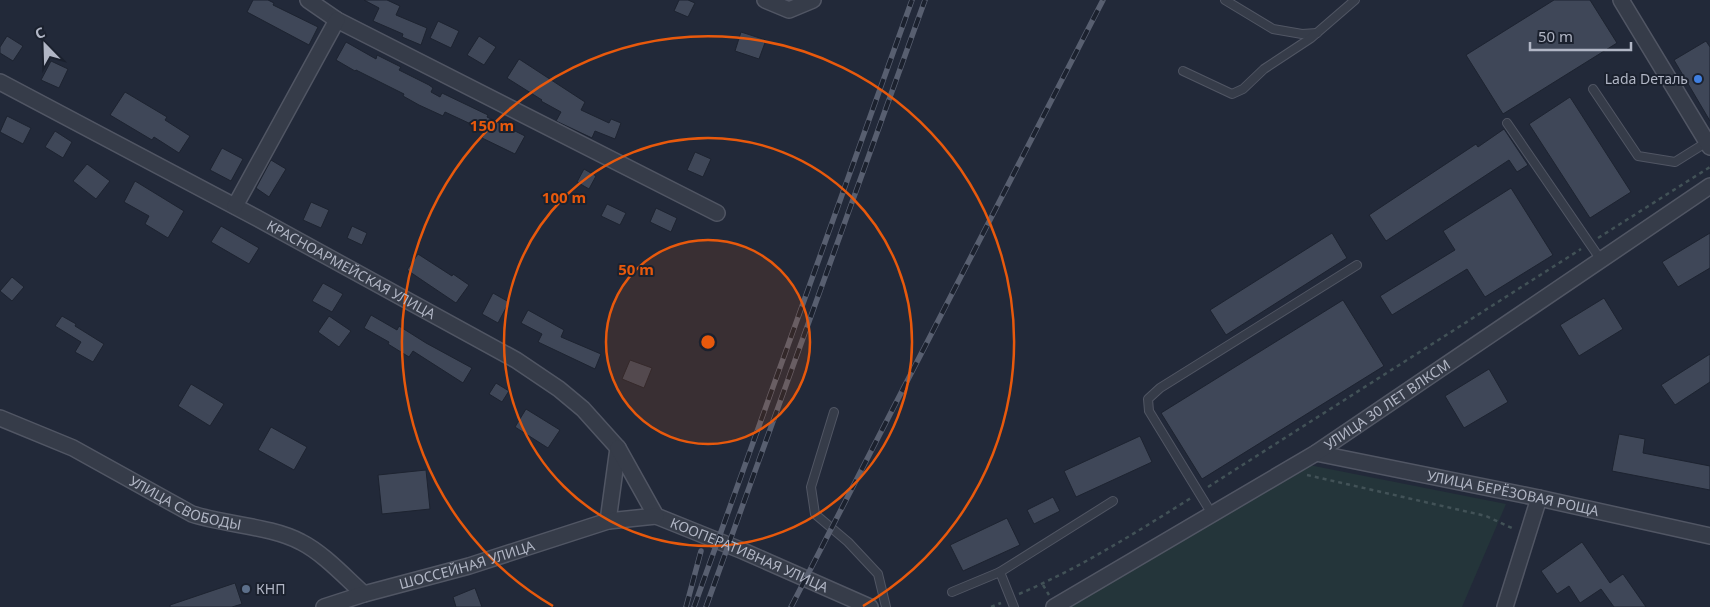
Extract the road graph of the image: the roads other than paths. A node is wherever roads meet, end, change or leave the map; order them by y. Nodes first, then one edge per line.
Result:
1 (308, 0) edge
2 (765, 0) edge
3 (1225, 0) edge
4 (1355, 0) edge
5 (1621, 0) edge
6 (812, 1) edge
7 (337, 20) junction
8 (1317, 33) junction
9 (1183, 71) dead end
10 (0, 82) edge
11 (1592, 89) dead end
12 (1507, 123) dead end
13 (1708, 144) edge
14 (1710, 186) edge
15 (235, 206) junction
16 (717, 212) dead end
17 (1601, 260) junction
18 (1357, 265) dead end
19 (834, 412) dead end
20 (0, 418) edge
21 (618, 448) junction
22 (1316, 453) junction
23 (1539, 498) junction
24 (1113, 501) dead end
25 (1212, 514) junction
26 (656, 516) junction
27 (608, 521) junction
28 (1710, 536) edge
29 (1000, 572) junction
30 (952, 592) dead end
31 (364, 594) junction
32 (324, 607) edge
33 (870, 607) edge
34 (886, 607) edge
35 (1014, 607) edge
36 (1054, 607) edge
37 (1505, 607) edge

1 - 7 street
2 - 6 street
3 - 8 lane
4 - 8 lane
5 - 13 street
7 - 15 street
7 - 16 street
8 - 9 lane
10 - 15 street, КРАСНОАРМЕЙСКАЯ УЛИЦА
11 - 13 lane
12 - 17 lane
14 - 17 street, УЛИЦА 30 ЛЕТ ВЛКСМ
15 - 21 street, КРАСНОАРМЕЙСКАЯ УЛИЦА
17 - 22 street, УЛИЦА 30 ЛЕТ ВЛКСМ
18 - 25 lane
19 - 34 lane
20 - 31 street, УЛИЦА СВОБОДЫ
21 - 26 street, КООПЕРАТИВНАЯ УЛИЦА
21 - 27 street
22 - 23 street, УЛИЦА БЕРЁЗОВАЯ РОЩА
22 - 25 street, УЛИЦА 30 ЛЕТ ВЛКСМ
23 - 28 street, УЛИЦА БЕРЁЗОВАЯ РОЩА
23 - 37 street
24 - 29 lane
25 - 36 street, УЛИЦА 30 ЛЕТ ВЛКСМ
26 - 27 street, КООПЕРАТИВНАЯ УЛИЦА
26 - 33 street, КООПЕРАТИВНАЯ УЛИЦА
27 - 31 street, ШОССЕЙНАЯ УЛИЦА
29 - 30 lane
29 - 35 lane
31 - 32 street, ШОССЕЙНАЯ УЛИЦА

